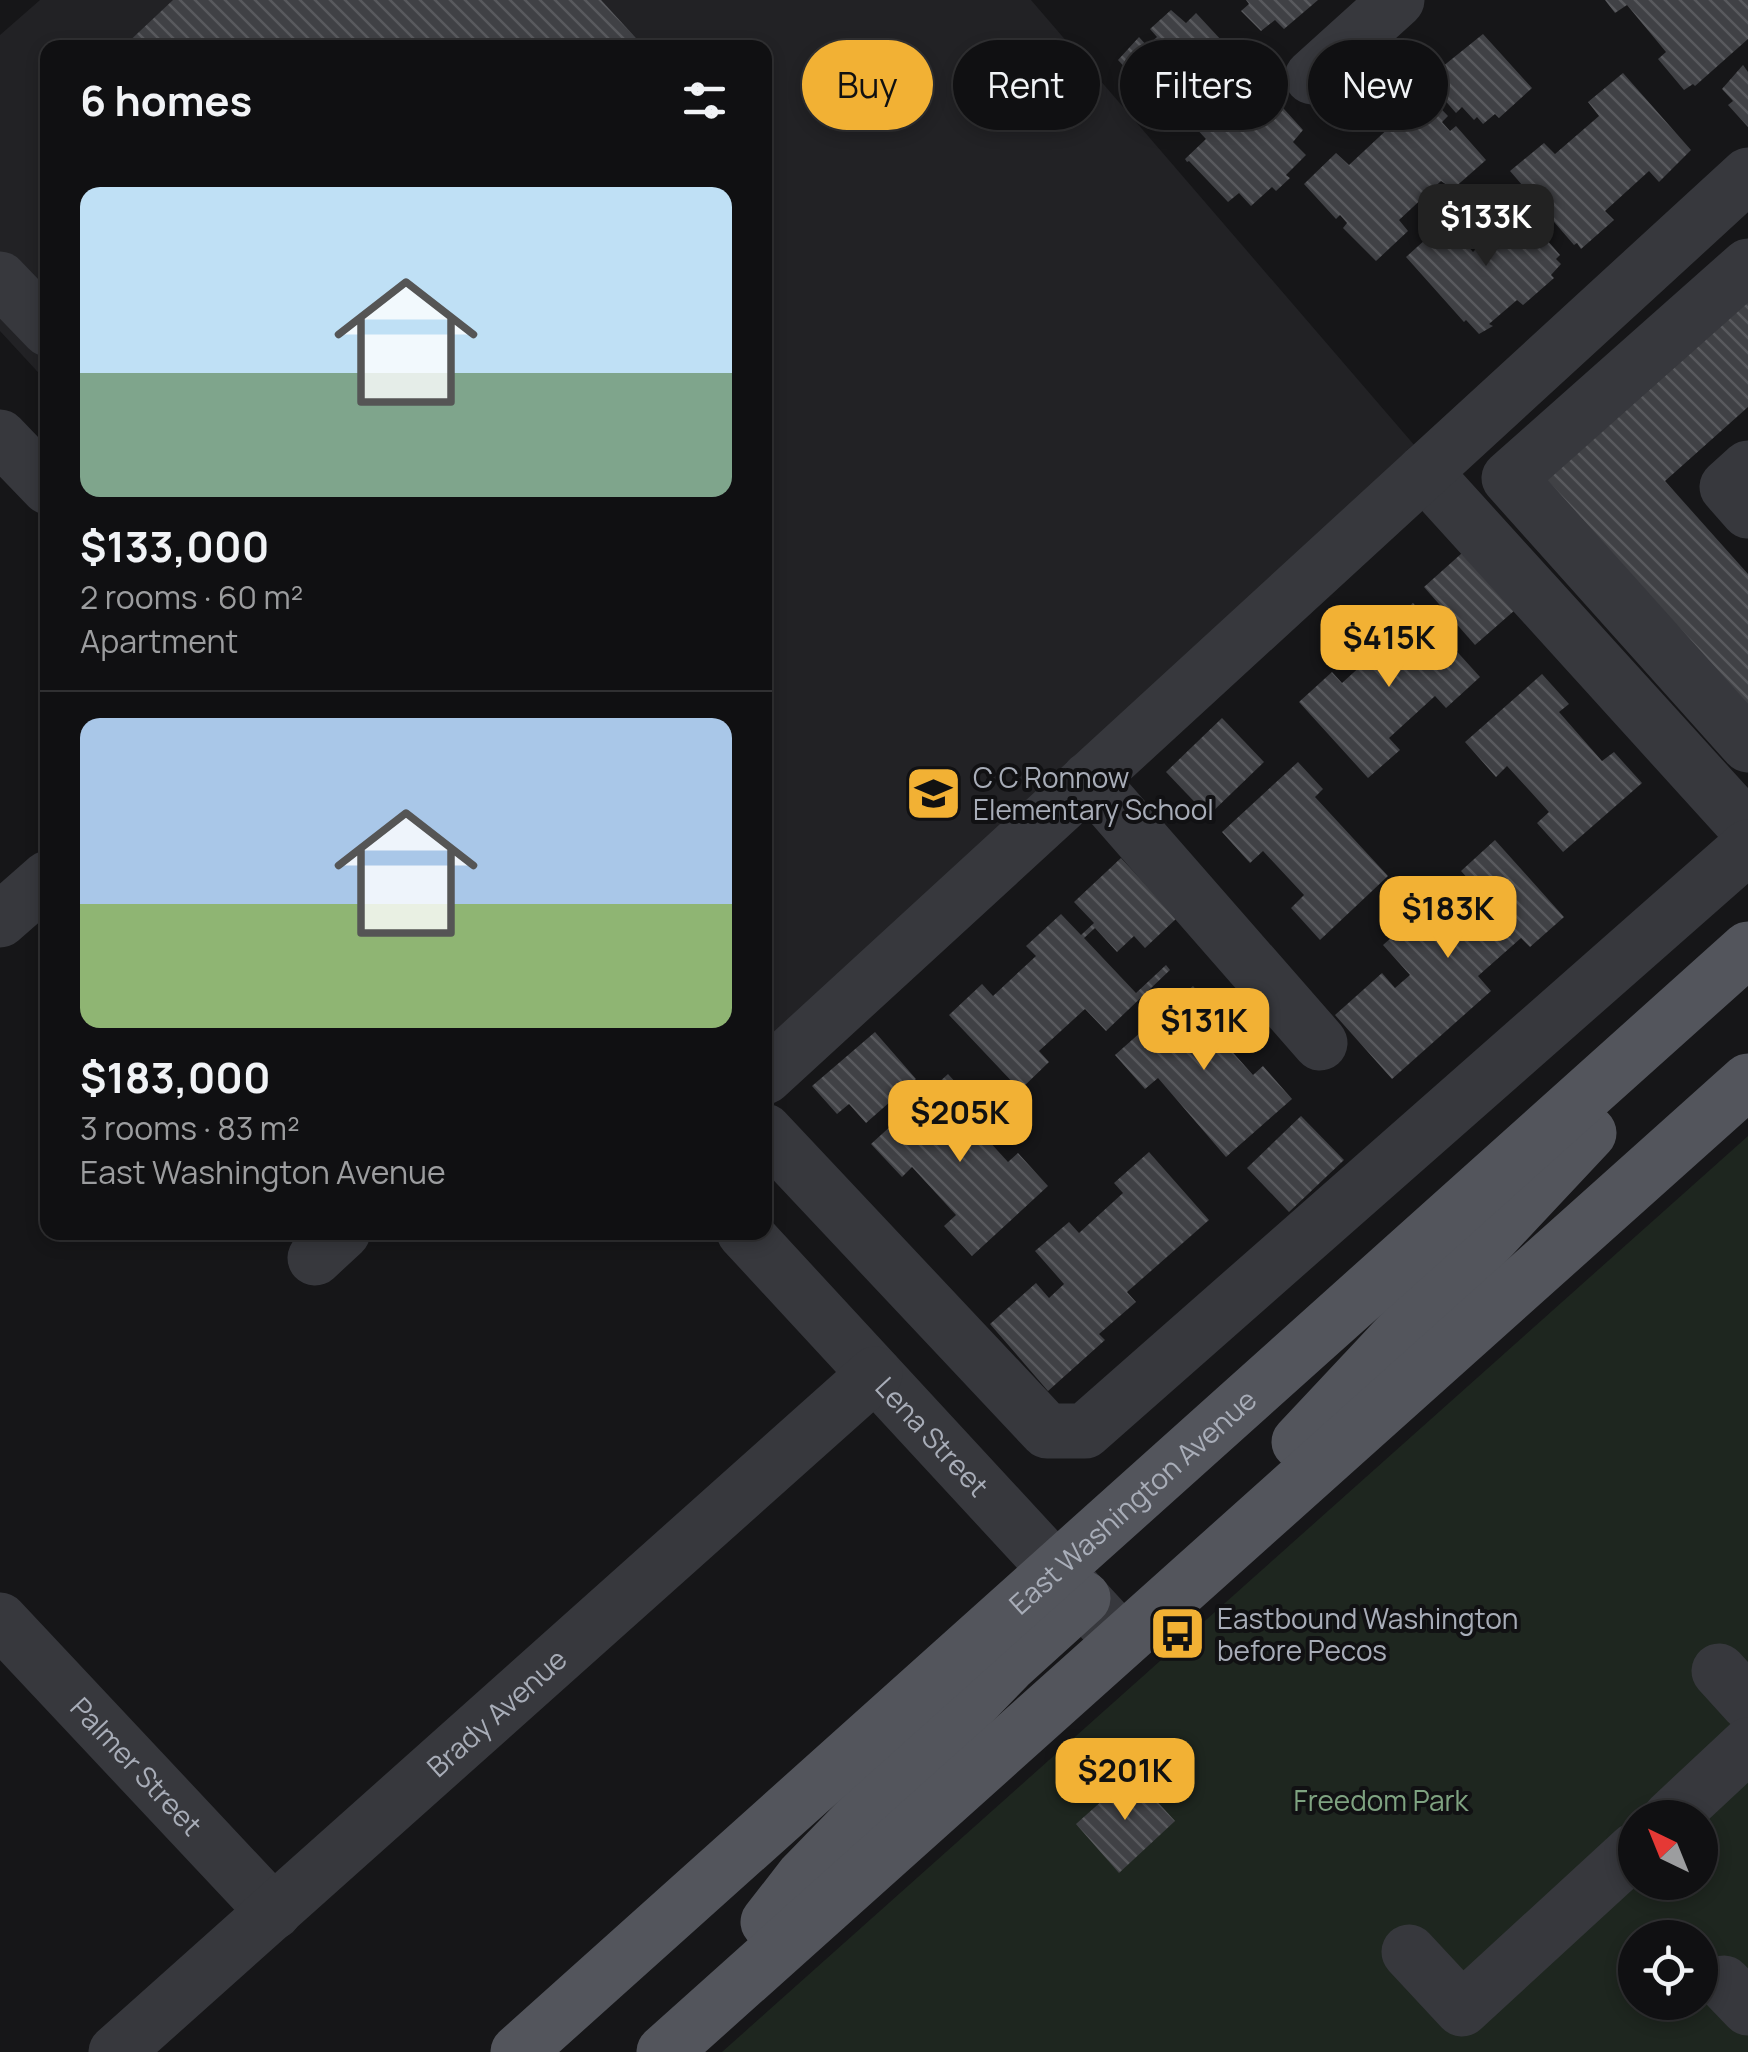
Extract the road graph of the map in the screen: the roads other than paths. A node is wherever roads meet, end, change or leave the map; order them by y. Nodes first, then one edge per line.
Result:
1 (1397, 0) edge
2 (1352, 40) edge
3 (1748, 175) edge
4 (1748, 266) edge
5 (0, 279) edge
6 (40, 321) edge
7 (0, 437) edge
8 (1748, 468) edge
9 (1424, 472) junction
10 (40, 480) edge
11 (1748, 510) edge
12 (1748, 745) edge
13 (1089, 779) junction
14 (1748, 829) edge
15 (1748, 847) edge
16 (40, 885) edge
17 (0, 920) edge
18 (1748, 949) edge
19 (1668, 1020) junction
20 (1320, 1044) dead end
21 (772, 1071) edge
22 (1748, 1081) edge
23 (772, 1138) edge
24 (751, 1240) edge
25 (875, 1374) junction
26 (1279, 1500) junction
27 (1070, 1583) junction
28 (0, 1620) edge
29 (1122, 1641) junction
30 (1748, 1745) edge
31 (1689, 1800) edge
32 (1618, 1866) edge
33 (274, 1912) junction
34 (1410, 1952) dead end
35 (666, 2051) edge
36 (116, 2052) edge
37 (518, 2052) edge

1 - 2 street
3 - 9 street
4 - 12 street
5 - 6 street
7 - 10 street
8 - 11 street
9 - 13 street
9 - 14 street
13 - 20 street
13 - 21 street
15 - 23 street
16 - 17 street
18 - 19 main road, East Washington Avenue
19 - 26 main road
19 - 27 main road, East Washington Avenue
22 - 26 main road
24 - 25 street, Lena Street
25 - 27 street, Lena Street
25 - 33 street, Brady Avenue
26 - 29 main road
27 - 29 street, Lena Street
27 - 35 main road
27 - 37 main road, East Washington Avenue
28 - 33 street, Palmer Street
29 - 35 main road
30 - 31 street
32 - 34 street
33 - 36 street, Brady Avenue

